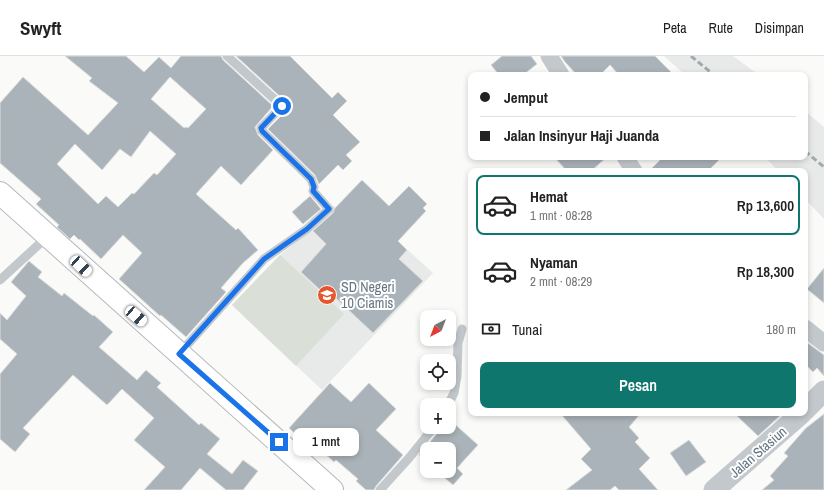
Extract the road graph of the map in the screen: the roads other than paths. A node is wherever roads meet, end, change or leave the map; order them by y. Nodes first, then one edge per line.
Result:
1 (227, 56) edge
2 (549, 56) edge
3 (559, 72) edge
4 (0, 193) edge
5 (48, 236) junction
6 (0, 280) edge
7 (462, 329) dead end
8 (808, 330) edge
9 (824, 343) edge
10 (179, 354) junction
11 (824, 391) edge
12 (452, 398) edge
13 (808, 407) edge
14 (799, 416) edge
15 (428, 434) edge
16 (332, 490) edge
17 (380, 490) edge
18 (714, 490) edge

1 - 10 lane
2 - 3 street
4 - 5 highway
5 - 6 lane
5 - 10 highway
7 - 12 lane
8 - 9 street
10 - 16 highway
11 - 13 street
14 - 18 street, Jalan Stasiun
15 - 17 lane

